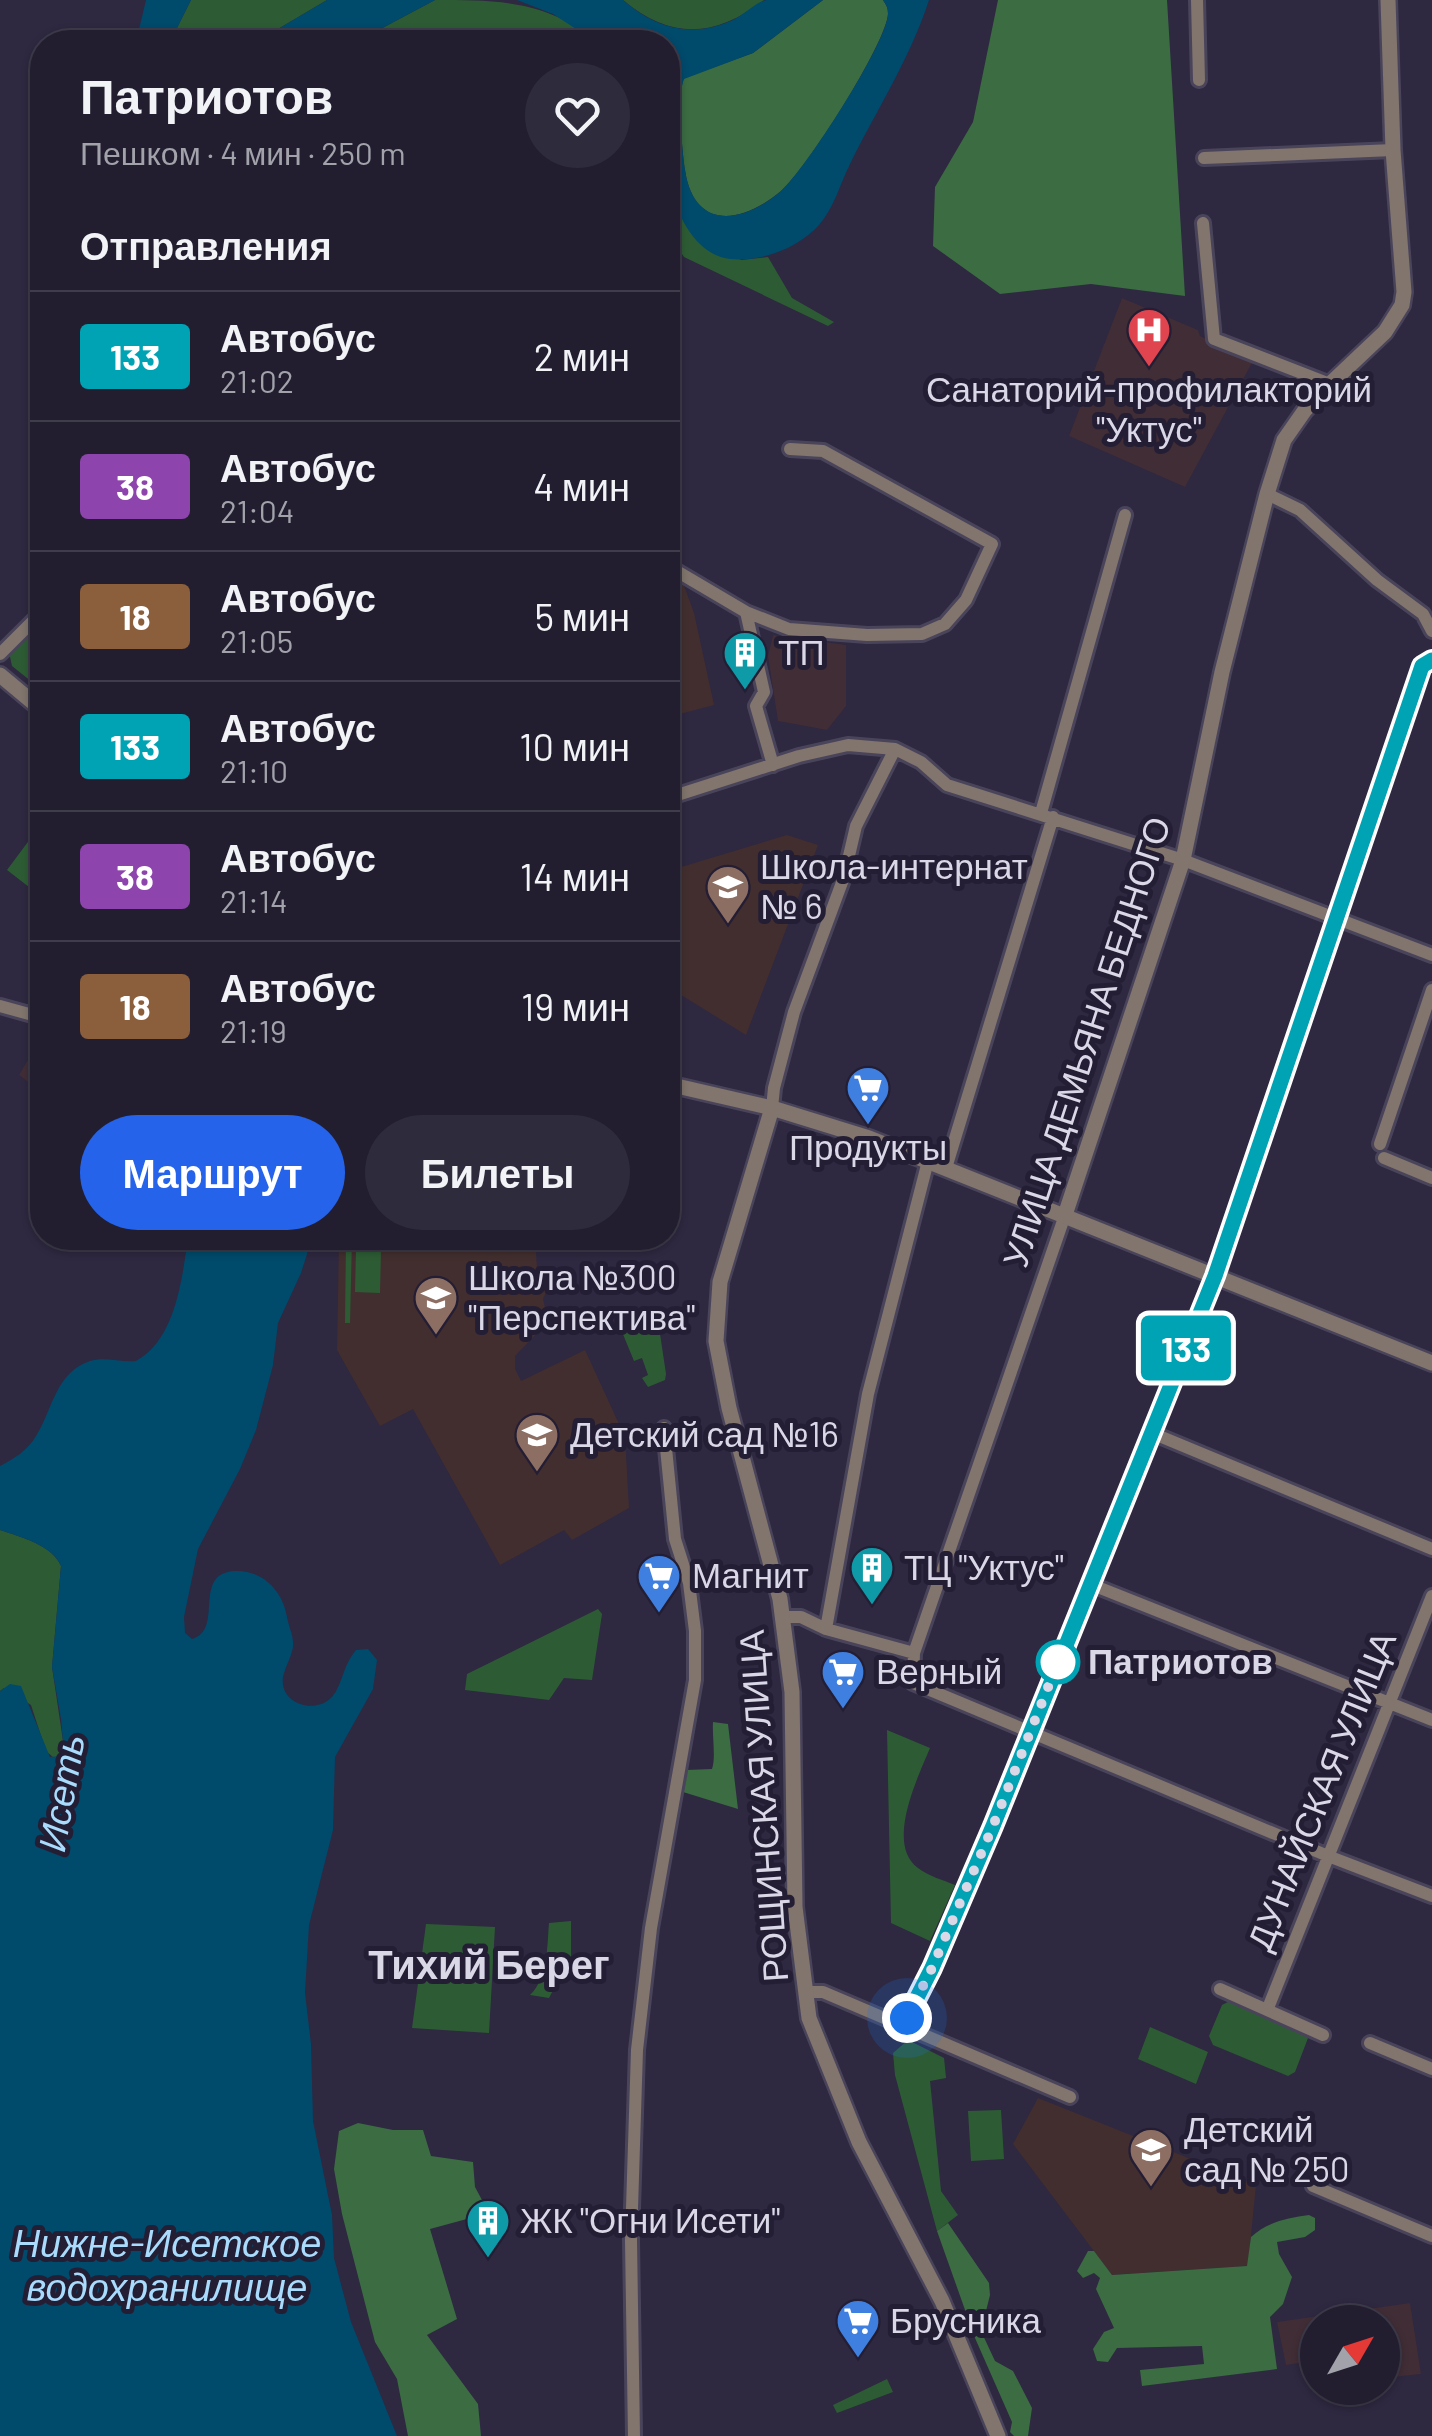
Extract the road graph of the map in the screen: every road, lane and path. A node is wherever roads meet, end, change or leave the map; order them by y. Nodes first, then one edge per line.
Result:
1 (1197, 0) edge
2 (1388, 0) edge
3 (1200, 80) dead end
4 (1394, 150) junction
5 (1204, 158) dead end
6 (1203, 223) dead end
7 (1330, 384) junction
8 (790, 449) dead end
9 (1267, 494) junction
10 (1125, 515) dead end
11 (680, 573) edge
12 (746, 612) junction
13 (30, 624) edge
14 (1432, 631) edge
15 (0, 654) edge
16 (1432, 660) edge
17 (0, 675) edge
18 (30, 700) edge
19 (895, 750) junction
20 (773, 765) junction
21 (680, 794) edge
22 (1047, 815) junction
23 (1183, 860) junction
24 (1338, 918) junction
25 (1432, 955) edge
26 (1432, 990) edge
27 (0, 1006) edge
28 (30, 1013) edge
29 (680, 1087) edge
30 (772, 1108) junction
31 (928, 1161) junction
32 (946, 1168) junction
33 (1432, 1178) edge
34 (1065, 1215) junction
35 (1215, 1276) junction
36 (1432, 1362) edge
37 (664, 1428) dead end
38 (1152, 1433) junction
39 (1432, 1549) edge
40 (1090, 1584) junction
41 (1432, 1596) edge
42 (782, 1617) junction
43 (826, 1629) junction
44 (914, 1654) junction
45 (1388, 1702) junction
46 (1432, 1720) edge
47 (1029, 1734) junction
48 (1328, 1856) junction
49 (1432, 1896) edge
50 (1220, 1989) dead end
51 (806, 1992) junction
52 (1268, 2008) junction
53 (903, 2025) junction
54 (1323, 2035) dead end
55 (1370, 2043) dead end
56 (1432, 2069) edge
57 (1070, 2097) dead end
58 (1313, 2186) dead end
59 (1432, 2236) edge
60 (634, 2436) edge
61 (998, 2436) edge

1 - 3 street
2 - 4 street
4 - 5 street
4 - 7 street
6 - 7 street
7 - 9 street, УЛИЦА ДЕМЬЯНА БЕДНОГО
8 - 12 street
9 - 14 street
9 - 23 street, УЛИЦА ДЕМЬЯНА БЕДНОГО
10 - 22 street
11 - 12 street
12 - 20 street
13 - 15 street
16 - 24 street
17 - 18 street
19 - 20 street
19 - 22 street
19 - 30 street, РОЩИНСКАЯ УЛИЦА
20 - 21 street
22 - 23 street
22 - 32 street
23 - 24 street
23 - 34 street, УЛИЦА ДЕМЬЯНА БЕДНОГО
24 - 25 street
24 - 35 street
26 - 33 street
27 - 28 street
29 - 30 street
30 - 31 street
30 - 42 street, РОЩИНСКАЯ УЛИЦА
31 - 32 street
31 - 43 street
32 - 34 street
34 - 35 street
34 - 44 street, УЛИЦА ДЕМЬЯНА БЕДНОГО
35 - 36 street
35 - 38 street
37 - 60 street, РОЩИНСКАЯ УЛИЦА
38 - 39 street
38 - 40 street
40 - 45 street
40 - 47 street
41 - 45 street, ДУНАЙСКАЯ УЛИЦА
42 - 43 street
42 - 51 street, РОЩИНСКАЯ УЛИЦА
43 - 44 street
44 - 47 street
45 - 46 street
45 - 48 street, ДУНАЙСКАЯ УЛИЦА
47 - 48 street
47 - 53 street
48 - 49 street
48 - 52 street, ДУНАЙСКАЯ УЛИЦА
50 - 52 street
51 - 53 street
51 - 61 street, РОЩИНСКАЯ УЛИЦА
52 - 54 street
53 - 57 street
55 - 56 street
58 - 59 street

